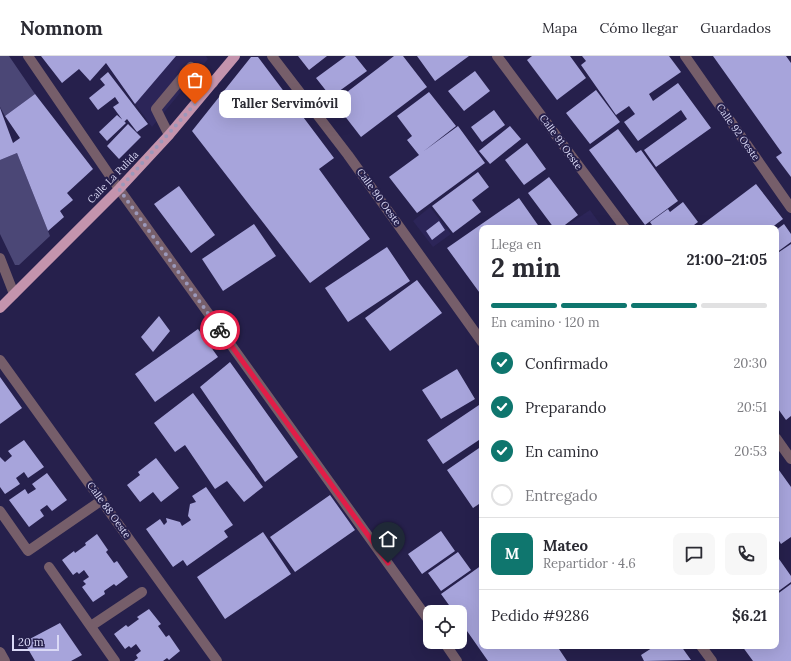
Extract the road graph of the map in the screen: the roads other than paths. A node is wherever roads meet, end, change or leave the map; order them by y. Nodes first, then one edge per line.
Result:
1 (28, 56) edge
2 (235, 56) edge
3 (272, 56) edge
4 (497, 56) edge
5 (685, 56) edge
6 (213, 83) junction
7 (169, 134) junction
8 (119, 189) junction
9 (791, 208) edge
10 (623, 225) edge
11 (0, 258) edge
12 (14, 294) junction
13 (0, 308) edge
14 (479, 338) edge
15 (0, 360) edge
16 (779, 442) edge
17 (791, 459) edge
18 (102, 500) junction
19 (0, 511) edge
20 (49, 567) dead end
21 (142, 592) dead end
22 (423, 612) edge
23 (91, 626) junction
24 (449, 649) edge
25 (703, 649) edge
26 (0, 652) edge
27 (213, 660) edge
28 (5, 661) edge
29 (115, 661) edge
30 (457, 661) edge
31 (712, 661) edge

1 - 8 street
2 - 6 main road, Calle La Pulida
3 - 14 street, Calle 90 Oeste
4 - 10 street, Calle 91 Oeste
5 - 9 street, Calle 92 Oeste
6 - 7 main road, Calle La Pulida
6 - 7 street
7 - 8 main road, Calle La Pulida
8 - 12 main road, Calle La Pulida
8 - 22 street
11 - 12 street
12 - 13 main road, Calle La Pulida
15 - 18 street, Calle 88 Oeste
16 - 17 street
18 - 19 street
18 - 27 street, Calle 88 Oeste
20 - 23 street
21 - 23 street
23 - 29 street
24 - 30 street
25 - 31 street
26 - 28 street

